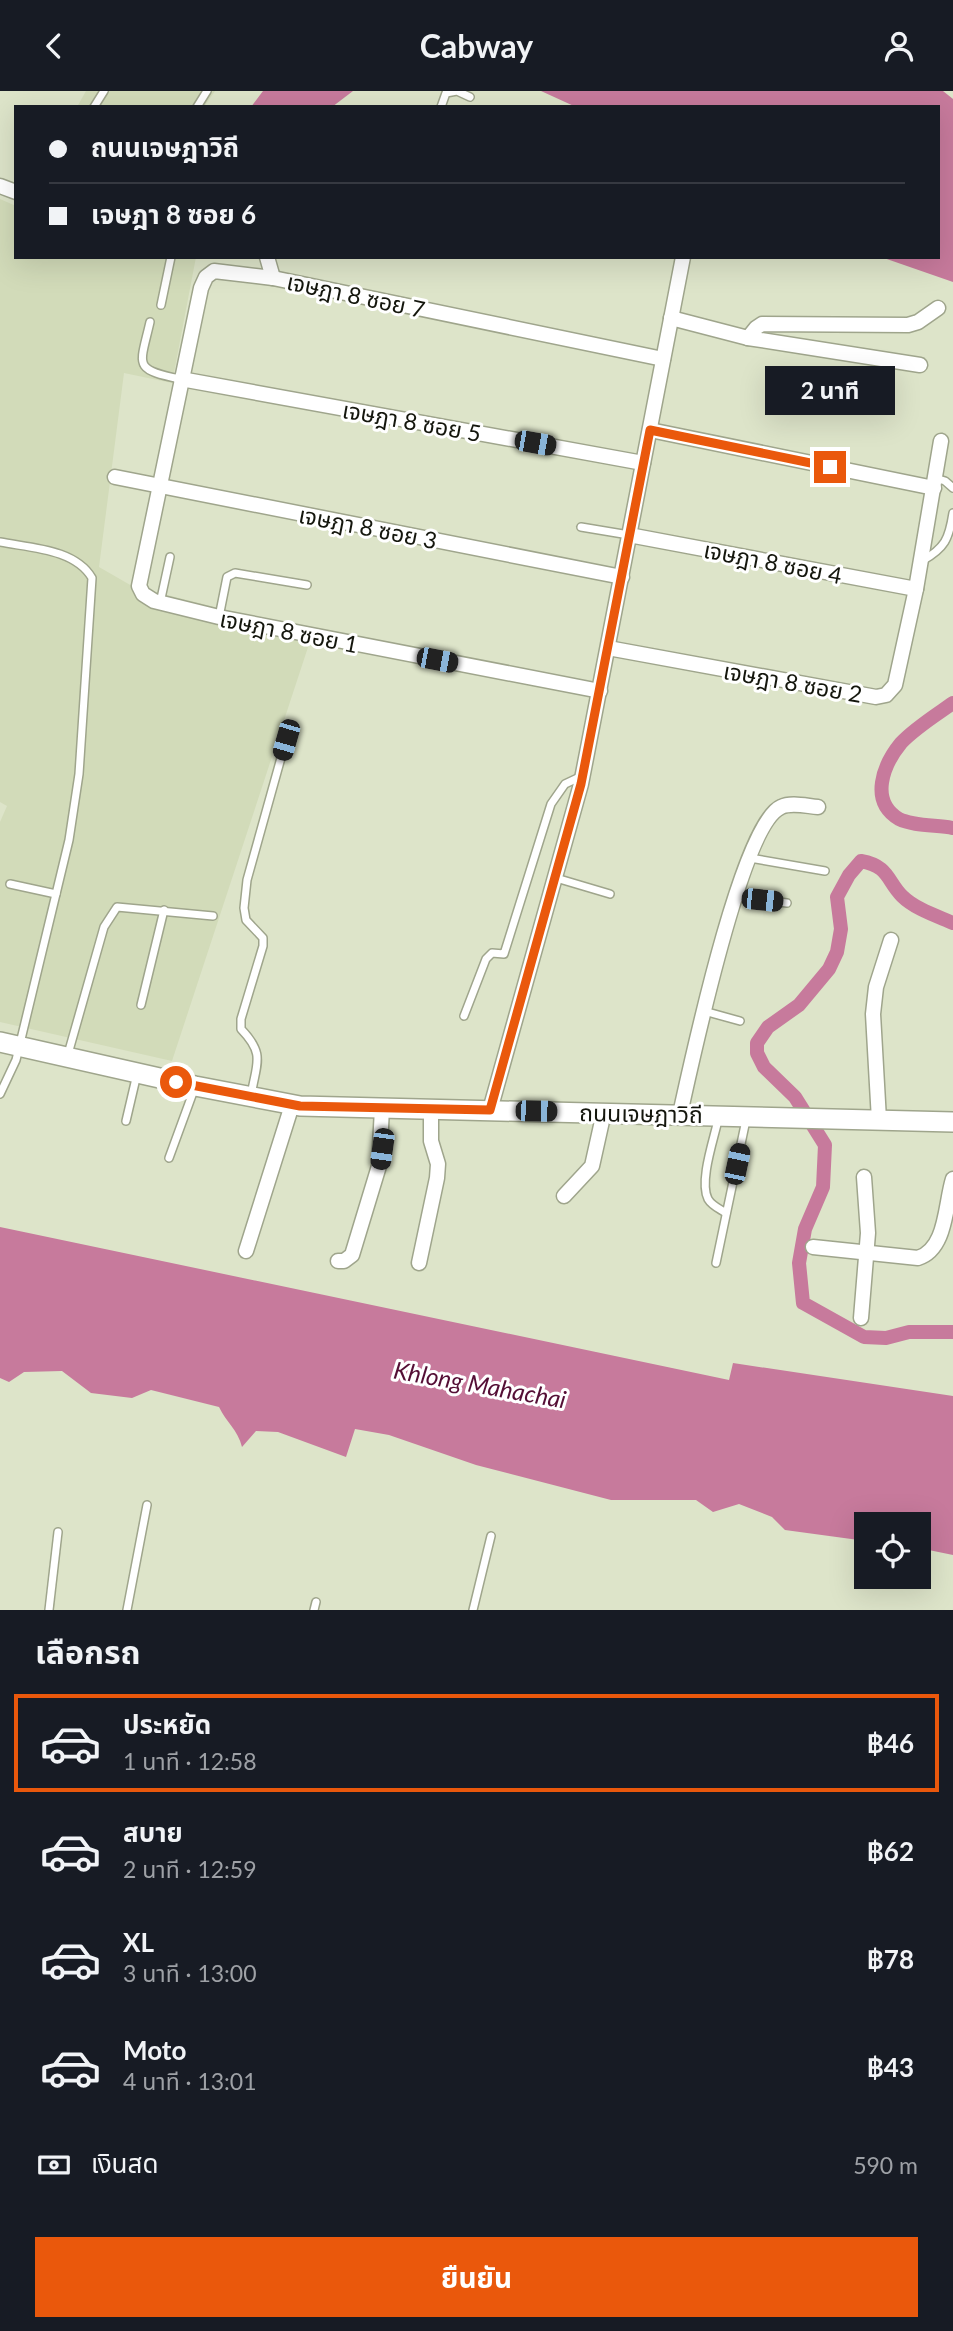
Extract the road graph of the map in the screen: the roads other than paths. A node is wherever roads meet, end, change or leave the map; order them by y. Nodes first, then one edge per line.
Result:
1 (470, 97) dead end
2 (442, 105) edge
3 (171, 259) edge
4 (268, 259) edge
5 (682, 259) edge
6 (273, 278) junction
7 (161, 305) dead end
8 (938, 308) dead end
9 (671, 318) junction
10 (150, 322) dead end
11 (815, 323) junction
12 (748, 338) junction
13 (813, 348) junction
14 (663, 359) junction
15 (920, 365) dead end
16 (181, 379) junction
17 (650, 430) junction
18 (941, 441) dead end
19 (643, 463) junction
20 (115, 477) dead end
21 (934, 483) junction
22 (161, 487) junction
23 (953, 488) edge
24 (953, 513) edge
25 (581, 527) dead end
26 (629, 535) junction
27 (0, 542) edge
28 (170, 557) dead end
29 (921, 561) junction
30 (622, 577) junction
31 (307, 585) dead end
32 (916, 589) junction
33 (160, 603) junction
34 (219, 617) junction
35 (608, 648) junction
36 (600, 691) junction
37 (286, 740) dead end
38 (582, 775) junction
39 (818, 807) dead end
40 (750, 858) junction
41 (825, 871) dead end
42 (556, 878) junction
43 (10, 884) dead end
44 (56, 894) junction
45 (610, 894) dead end
46 (737, 897) junction
47 (787, 902) dead end
48 (164, 911) junction
49 (213, 916) dead end
50 (891, 940) dead end
51 (141, 1005) dead end
52 (704, 1011) junction
53 (464, 1016) dead end
54 (740, 1021) dead end
55 (0, 1042) edge
56 (19, 1046) junction
57 (67, 1058) junction
58 (137, 1073) junction
59 (195, 1086) junction
60 (0, 1094) edge
61 (251, 1097) junction
62 (292, 1105) junction
63 (382, 1108) junction
64 (431, 1109) junction
65 (490, 1110) junction
66 (604, 1112) junction
67 (680, 1114) junction
68 (719, 1115) junction
69 (747, 1116) junction
70 (879, 1120) junction
71 (126, 1121) dead end
72 (953, 1122) edge
73 (169, 1158) dead end
74 (864, 1177) dead end
75 (953, 1179) edge
76 (564, 1196) dead end
77 (726, 1213) junction
78 (813, 1247) dead end
79 (246, 1251) dead end
80 (867, 1252) junction
81 (338, 1261) dead end
82 (419, 1263) dead end
83 (716, 1263) dead end
84 (861, 1318) dead end
85 (147, 1505) dead end
86 (58, 1532) dead end
87 (491, 1536) dead end
88 (49, 1610) edge
89 (127, 1610) edge
90 (473, 1610) edge

1 - 2 lane
3 - 7 lane
4 - 6 street
5 - 9 street
6 - 14 street, เจษฎา 8 ซอย 7
6 - 16 street, เจษฎา 8 ซอย 7
8 - 11 street
9 - 12 street
9 - 14 street
10 - 16 lane
11 - 12 street
11 - 13 street
12 - 13 street
13 - 15 street
14 - 17 street
16 - 19 street, เจษฎา 8 ซอย 5
16 - 22 street, เจษฎา 8 ซอย 7
17 - 19 street
17 - 21 street
18 - 21 street, เจษฎา 8 ซอย 2
19 - 26 street
20 - 22 street, เจษฎา 8 ซอย 3
21 - 23 lane
21 - 29 street, เจษฎา 8 ซอย 2
22 - 30 street, เจษฎา 8 ซอย 3
22 - 33 street
24 - 29 lane
25 - 26 lane
26 - 30 street
26 - 32 street, เจษฎา 8 ซอย 4
27 - 44 lane
28 - 33 lane
29 - 32 street, เจษฎา 8 ซอย 2
30 - 35 street
31 - 34 lane
32 - 35 street, เจษฎา 8 ซอย 2
33 - 34 street, เจษฎา 8 ซอย 1
34 - 36 street, เจษฎา 8 ซอย 1
35 - 36 street
36 - 38 street
37 - 61 lane
38 - 42 street
38 - 53 lane
39 - 40 street
40 - 41 lane
40 - 46 street
42 - 45 lane
42 - 65 street
43 - 44 lane
44 - 56 lane
46 - 47 lane
46 - 52 street
48 - 49 lane
48 - 51 lane
48 - 57 lane
50 - 70 street
52 - 54 lane
52 - 67 street
55 - 56 street, ถนนเจษฎาวิถี
56 - 57 street, ถนนเจษฎาวิถี
56 - 60 lane
57 - 58 street, ถนนเจษฎาวิถี
58 - 59 street, ถนนเจษฎาวิถี
58 - 71 lane
59 - 61 street, ถนนเจษฎาวิถี
59 - 73 lane
61 - 62 street, ถนนเจษฎาวิถี
62 - 63 street, ถนนเจษฎาวิถี
62 - 79 street
63 - 64 street, ถนนเจษฎาวิถี
63 - 81 street
64 - 65 street, ถนนเจษฎาวิถี
64 - 82 street
65 - 66 street, ถนนเจษฎาวิถี
66 - 67 street, ถนนเจษฎาวิถี
66 - 76 street
67 - 68 street, ถนนเจษฎาวิถี
68 - 69 street, ถนนเจษฎาวิถี
68 - 77 lane
69 - 70 street, ถนนเจษฎาวิถี
69 - 77 lane
70 - 72 street, ถนนเจษฎาวิถี
74 - 80 street
75 - 80 street
77 - 83 lane
78 - 80 street
80 - 84 street
85 - 89 lane
86 - 88 lane
87 - 90 lane

